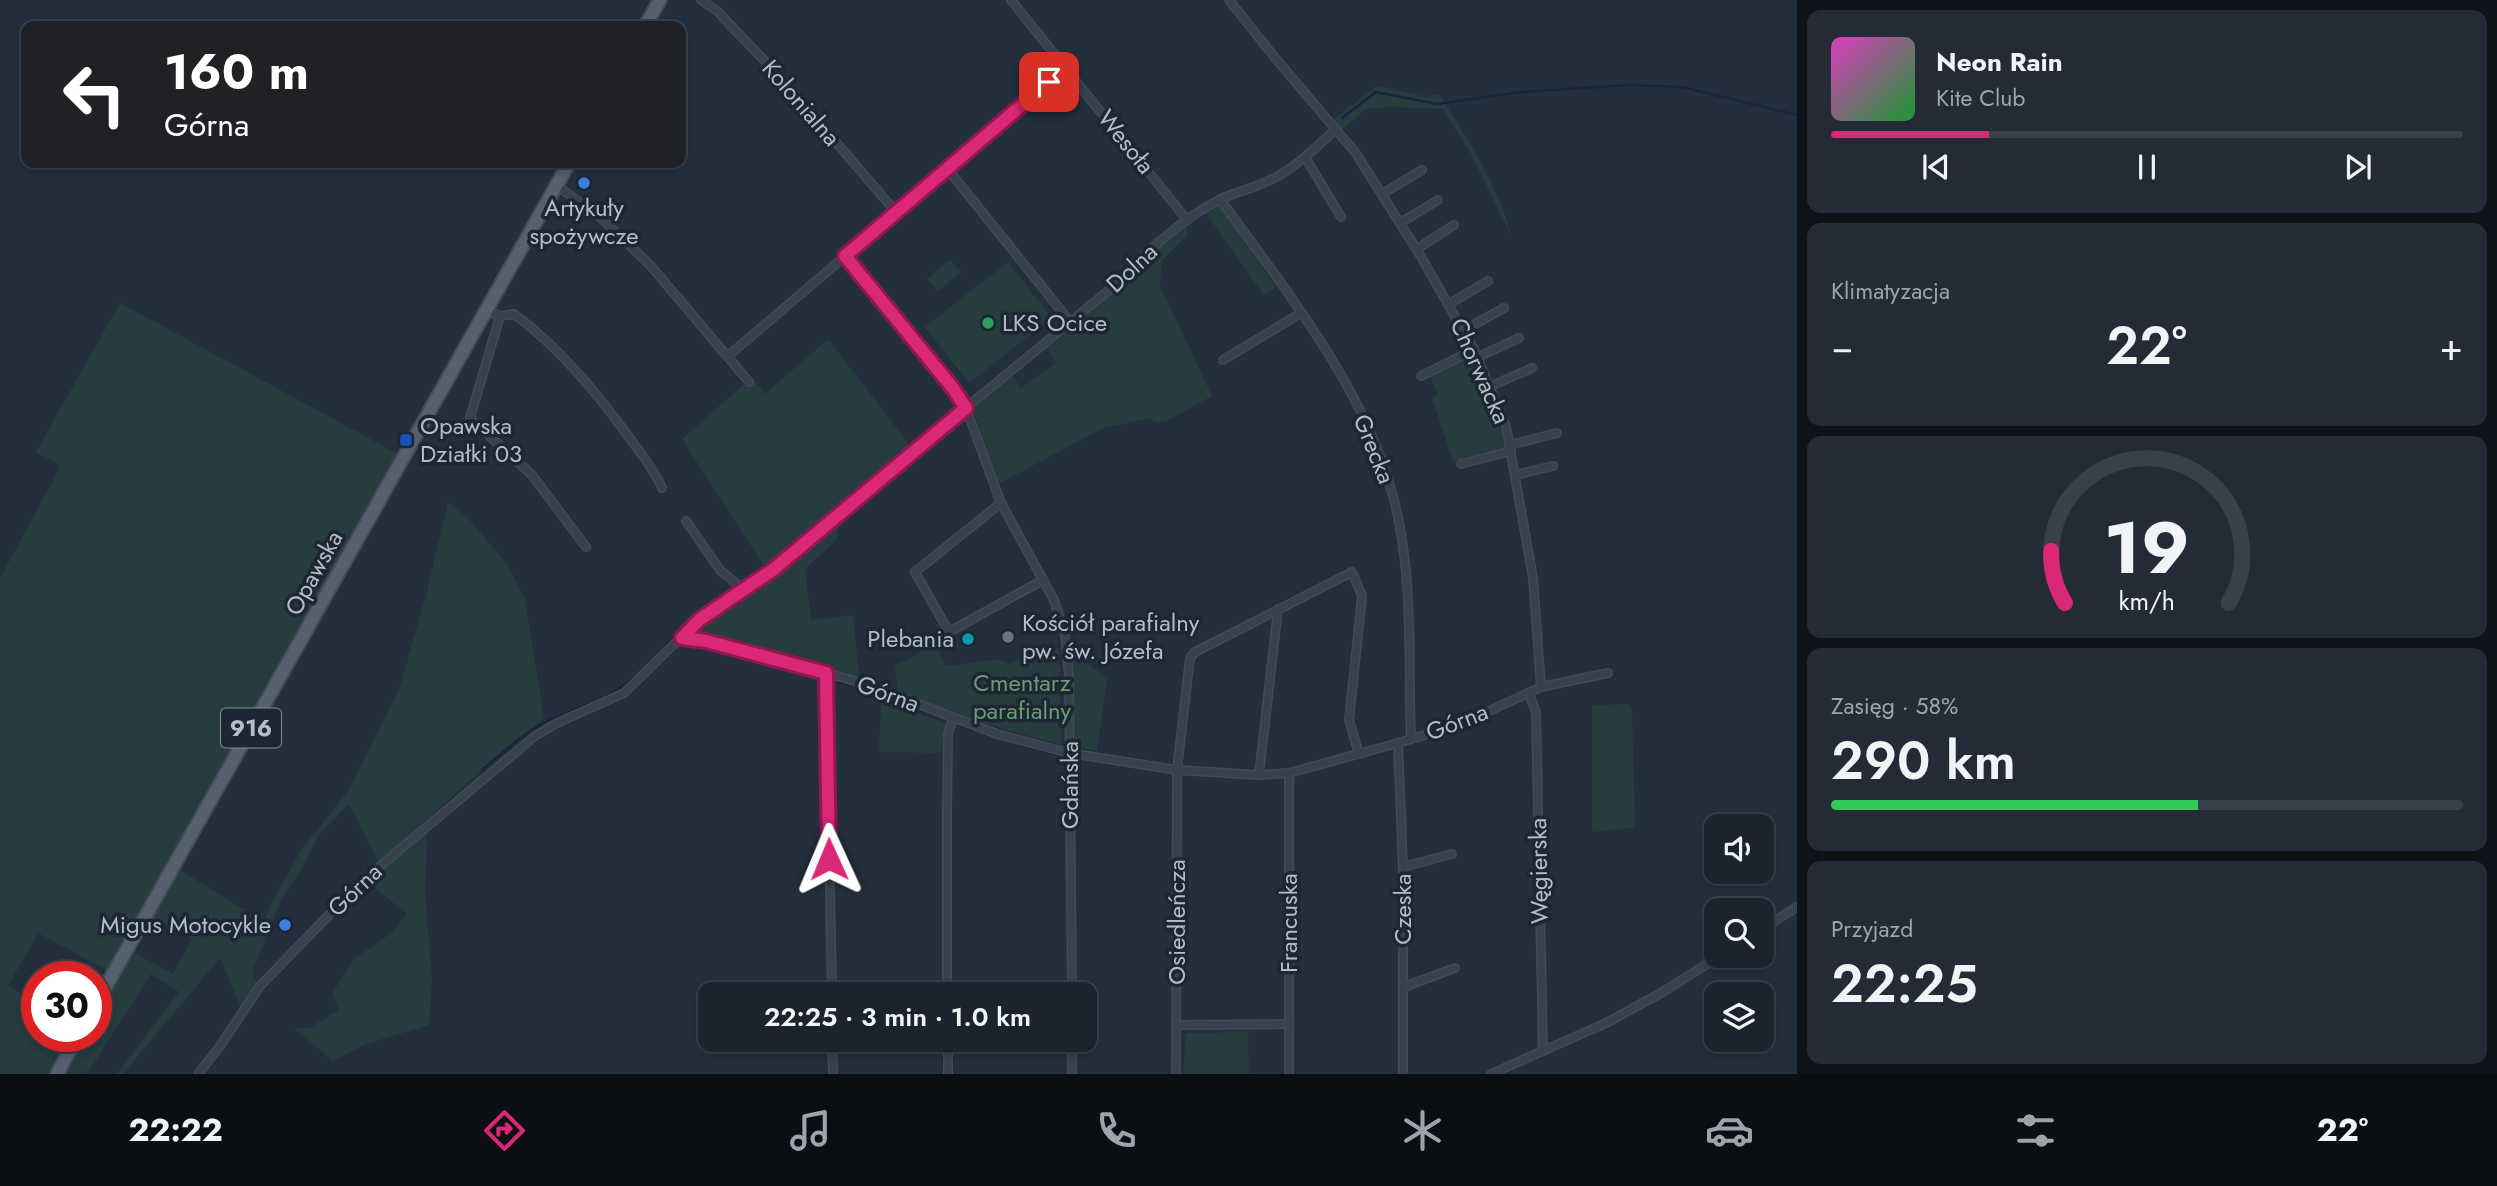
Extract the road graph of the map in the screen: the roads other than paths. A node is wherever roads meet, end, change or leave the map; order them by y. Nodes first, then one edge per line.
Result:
1 (660, 0) edge
2 (701, 0) edge
3 (1011, 0) edge
4 (1229, 0) edge
5 (648, 21) edge
6 (1066, 68) junction
7 (1335, 130) junction
8 (1305, 157) junction
9 (946, 167) junction
10 (566, 168) edge
11 (1422, 170) dead end
12 (556, 185) junction
13 (1382, 194) junction
14 (1220, 199) junction
15 (1438, 200) dead end
16 (895, 211) junction
17 (1341, 217) dead end
18 (1187, 220) junction
19 (1400, 223) junction
20 (1454, 225) dead end
21 (1417, 249) junction
22 (845, 256) junction
23 (1488, 281) dead end
24 (1449, 304) junction
25 (1504, 308) dead end
26 (485, 310) junction
27 (1301, 313) junction
28 (500, 316) junction
29 (1071, 323) junction
30 (1464, 330) junction
31 (1519, 338) dead end
32 (1476, 353) junction
33 (727, 356) junction
34 (1223, 360) dead end
35 (1532, 369) dead end
36 (1421, 376) dead end
37 (749, 382) dead end
38 (1491, 386) junction
39 (966, 408) junction
40 (1558, 433) dead end
41 (1510, 448) junction
42 (1461, 464) dead end
43 (1553, 466) dead end
44 (1516, 475) junction
45 (662, 488) dead end
46 (1001, 503) junction
47 (686, 521) dead end
48 (586, 547) dead end
49 (1042, 580) junction
50 (740, 586) junction
51 (1278, 609) junction
52 (682, 638) junction
53 (826, 673) junction
54 (1608, 673) dead end
55 (1541, 687) junction
56 (1529, 693) junction
57 (953, 718) junction
58 (1411, 739) junction
59 (1398, 743) junction
60 (1069, 753) junction
61 (1359, 754) junction
62 (1177, 769) junction
63 (1289, 773) junction
64 (1259, 775) junction
65 (1452, 854) dead end
66 (1403, 867) junction
67 (1797, 907) edge
68 (1774, 921) edge
69 (1704, 966) edge
70 (1455, 968) dead end
71 (112, 975) edge
72 (832, 982) edge
73 (947, 982) edge
74 (1072, 982) edge
75 (1404, 987) junction
76 (1289, 1024) junction
77 (1177, 1026) junction
78 (1543, 1051) junction
79 (69, 1052) edge
80 (832, 1052) edge
81 (948, 1052) edge
82 (1072, 1052) edge
83 (57, 1074) edge
84 (198, 1074) edge
85 (833, 1074) edge
86 (948, 1074) edge
87 (1072, 1074) edge
88 (1176, 1074) edge
89 (1289, 1074) edge
90 (1403, 1074) edge
91 (1491, 1074) edge

1 - 5 main road
2 - 16 street, Kolonialna
3 - 6 street, Wesoła
4 - 7 street, Chorwacka
6 - 9 street
6 - 18 street, Wesoła
7 - 8 street, Dolna
7 - 13 street, Chorwacka
8 - 14 street, Dolna
8 - 17 street
9 - 16 street
9 - 29 street
10 - 12 main road, Opawska / 916
11 - 13 street
12 - 26 main road, Opawska / 916
12 - 33 street
13 - 19 street, Chorwacka
14 - 18 street, Dolna
14 - 27 street, Grecka
15 - 19 street
16 - 22 street
18 - 29 street, Dolna
19 - 21 street, Chorwacka
20 - 21 street
21 - 24 street, Chorwacka
22 - 33 street
22 - 39 street, Gdańska
23 - 24 street
24 - 30 street, Chorwacka
25 - 30 street
26 - 28 street
26 - 71 main road, Opawska / 916
27 - 34 street
27 - 58 street, Grecka
28 - 45 street
28 - 48 street
29 - 39 street, Dolna
30 - 32 street, Chorwacka
31 - 32 street
32 - 36 street
32 - 38 street, Chorwacka
33 - 37 street
35 - 38 street
38 - 41 street, Chorwacka
39 - 46 street, Gdańska
39 - 50 street, Dolna
40 - 41 street
41 - 42 street
41 - 44 street, Chorwacka
43 - 44 street
44 - 55 street, Chorwacka
46 - 49 street, Gdańska
46 - 49 street
47 - 50 street
49 - 60 street, Gdańska
50 - 52 street, Dolna
51 - 61 street
51 - 62 street, Osiedleńcza
51 - 64 street
52 - 53 street, Górna
52 - 84 street, Górna
53 - 57 street, Górna
53 - 72 street
54 - 55 street, Górna
55 - 56 street, Górna
56 - 58 street, Górna
56 - 78 street, Węgierska
57 - 60 street, Górna
57 - 73 street
58 - 59 street, Górna
59 - 61 street, Górna
59 - 66 street, Czeska
60 - 62 street, Górna
60 - 74 street, Gdańska
61 - 63 street, Górna
62 - 64 street, Górna
62 - 77 street, Osiedleńcza
63 - 64 street, Górna
63 - 76 street, Francuska
65 - 66 street
66 - 75 street, Czeska
67 - 68 street
69 - 78 street
70 - 75 street
75 - 90 street, Czeska
76 - 77 street
76 - 89 street, Francuska
77 - 88 street, Osiedleńcza
78 - 91 street
79 - 83 main road
80 - 85 street
81 - 86 street
82 - 87 street

